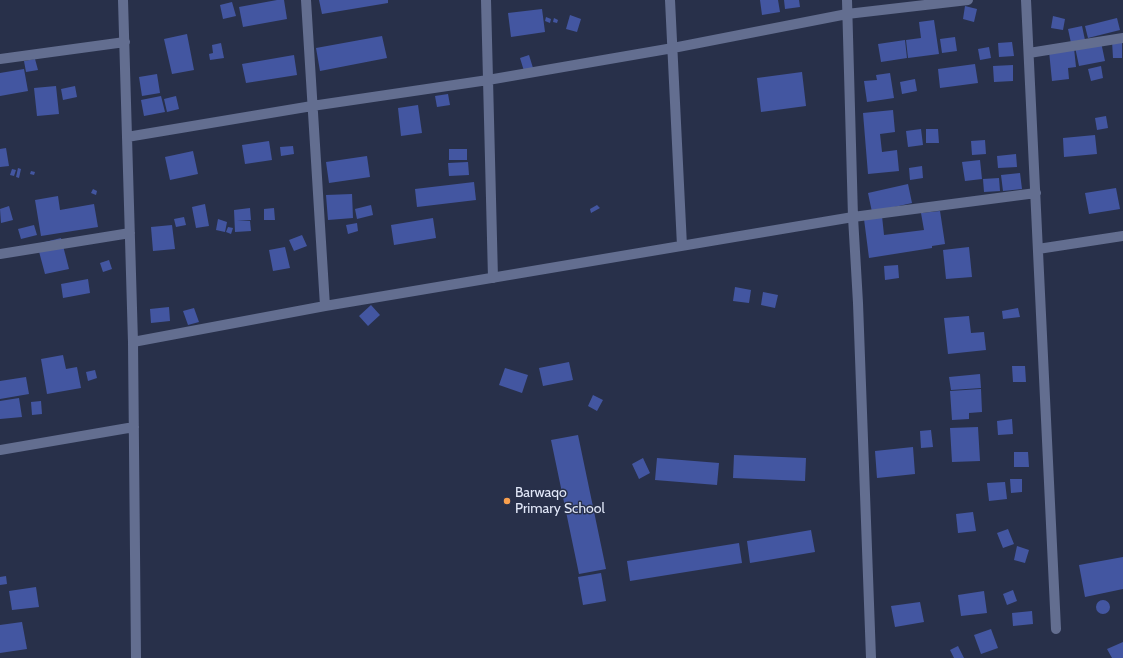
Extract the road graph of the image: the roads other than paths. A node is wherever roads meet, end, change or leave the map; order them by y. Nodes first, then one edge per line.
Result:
1 (123, 0) edge
2 (306, 0) edge
3 (486, 0) edge
4 (670, 0) edge
5 (847, 0) edge
6 (968, 0) edge
7 (1026, 0) edge
8 (847, 14) junction
9 (1123, 38) edge
10 (125, 42) junction
11 (673, 48) junction
12 (1029, 53) junction
13 (0, 59) edge
14 (488, 80) junction
15 (312, 106) junction
16 (127, 137) junction
17 (1036, 193) junction
18 (853, 217) junction
19 (130, 233) junction
20 (1123, 236) edge
21 (682, 246) junction
22 (1038, 250) junction
23 (0, 254) edge
24 (493, 278) junction
25 (325, 306) junction
26 (133, 342) junction
27 (134, 427) junction
28 (0, 450) edge
29 (1056, 628) dead end
30 (136, 658) edge
31 (871, 658) edge

1 - 10 street
2 - 15 street
3 - 14 street
4 - 11 street
5 - 8 street
6 - 8 street
7 - 12 street
8 - 11 street
8 - 18 street
9 - 12 street
10 - 13 street
10 - 16 street
11 - 14 street
11 - 21 street
12 - 17 street
14 - 15 street
14 - 24 street
15 - 16 street
15 - 25 street
16 - 19 street
17 - 18 street
17 - 22 street
18 - 21 street
18 - 31 street
19 - 23 street
19 - 26 street
20 - 22 street
21 - 24 street
22 - 29 street
24 - 25 street
25 - 26 street
26 - 27 street
27 - 28 street
27 - 30 street

